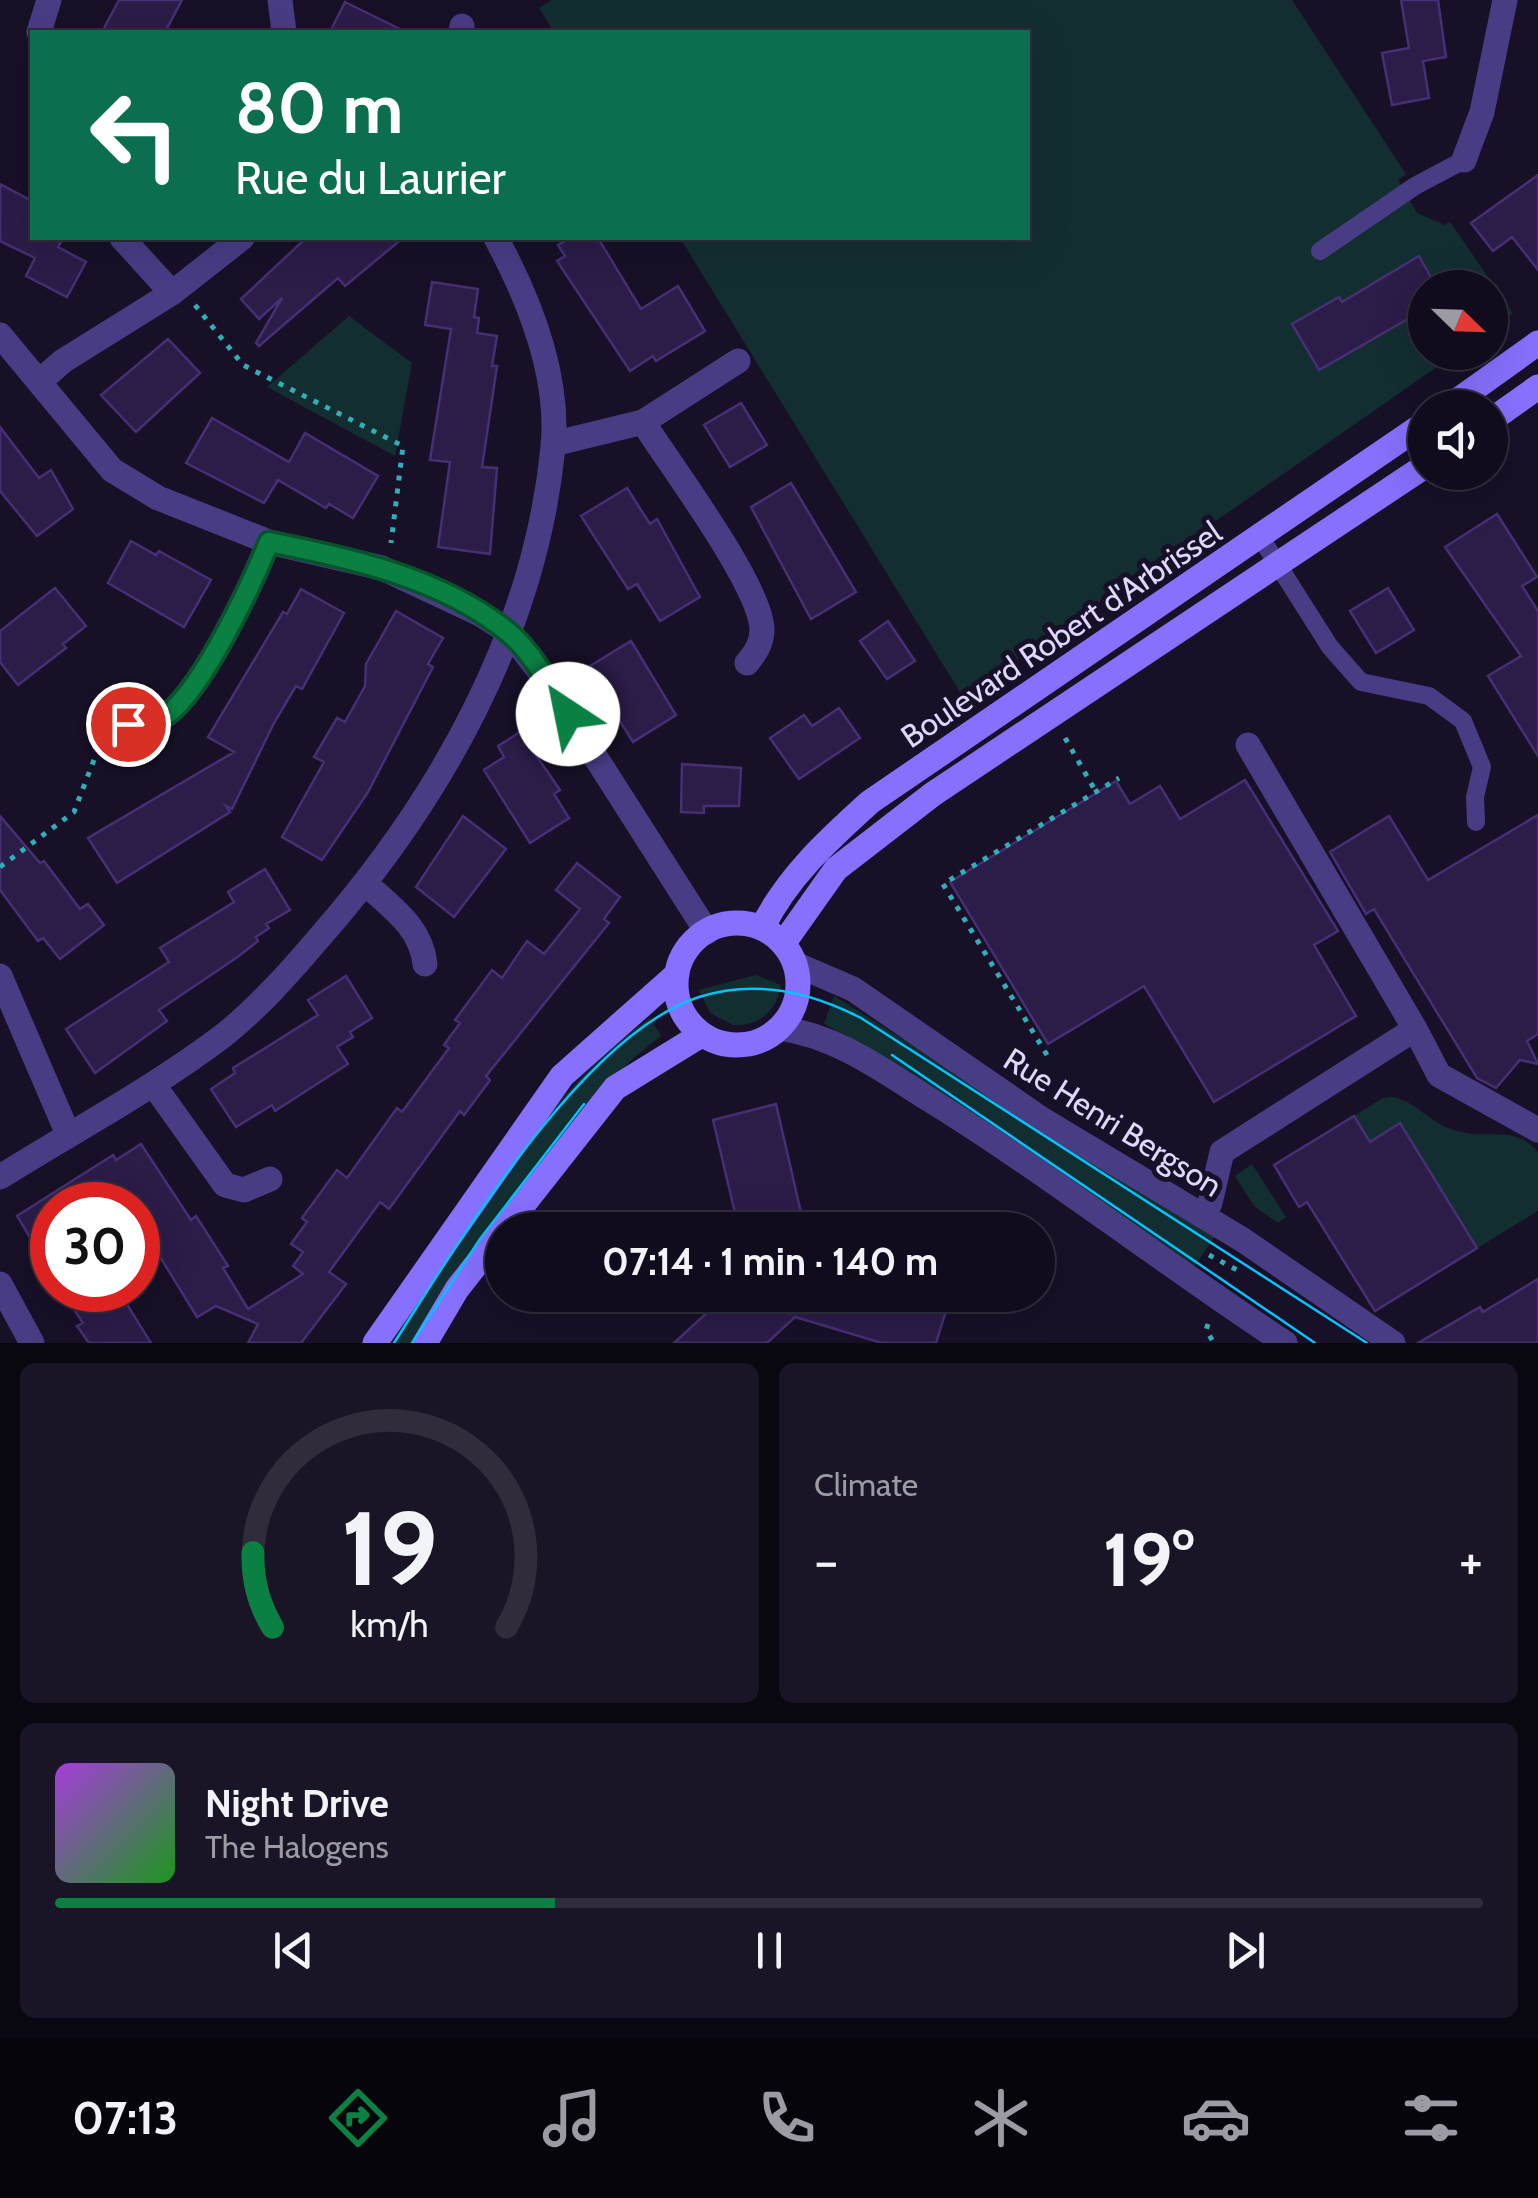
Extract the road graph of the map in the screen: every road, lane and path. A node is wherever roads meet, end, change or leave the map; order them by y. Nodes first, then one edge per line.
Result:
1 (49, 0) edge
2 (280, 0) edge
3 (1505, 0) edge
4 (40, 30) edge
5 (284, 30) edge
6 (1464, 160) joint
7 (124, 240) edge
8 (240, 240) edge
9 (497, 240) edge
10 (1320, 251) dead end
11 (182, 296) junction
12 (0, 335) edge
13 (1538, 343) edge
14 (738, 361) dead end
15 (40, 381) junction
16 (1538, 388) edge
17 (1472, 390) edge
18 (1508, 409) edge
19 (642, 422) junction
20 (1408, 435) edge
21 (554, 444) junction
22 (1408, 478) edge
23 (1260, 538) junction
24 (269, 542) junction
25 (389, 556) dead end
26 (1280, 566) junction
27 (510, 633) junction
28 (747, 663) dead end
29 (1052, 714) junction
30 (105, 729) joint
31 (1248, 746) dead end
32 (1120, 778) dead end
33 (1096, 792) junction
34 (1476, 822) dead end
35 (0, 868) edge
36 (366, 884) junction
37 (762, 928) junction
38 (707, 932) junction
39 (789, 954) junction
40 (424, 964) dead end
41 (677, 974) junction
42 (0, 976) edge
43 (780, 1028) junction
44 (1415, 1030) junction
45 (701, 1035) junction
46 (1046, 1055) dead end
47 (153, 1084) junction
48 (1538, 1130) edge
49 (68, 1134) junction
50 (0, 1177) edge
51 (270, 1179) dead end
52 (1210, 1203) dead end
53 (1209, 1255) dead end
54 (1242, 1271) dead end
55 (0, 1284) edge
56 (1210, 1316) dead end
57 (32, 1343) edge
58 (375, 1343) edge
59 (425, 1343) edge
60 (1214, 1343) edge
61 (1285, 1343) edge
62 (1393, 1343) edge

1 - 4 street
2 - 5 street
3 - 6 street
6 - 10 lane
7 - 11 street
8 - 11 street
9 - 21 street
11 - 15 street
11 - 25 path
12 - 15 street
13 - 17 street
14 - 19 street
15 - 24 street
16 - 18 street
19 - 21 street
19 - 28 street
20 - 23 street, Boulevard Robert d'Arbrissel
21 - 27 street
22 - 26 street, Boulevard Robert d'Arbrissel
23 - 26 lane
23 - 37 street, Boulevard Robert d'Arbrissel
24 - 27 street
24 - 30 street
26 - 29 street, Boulevard Robert d'Arbrissel
26 - 34 lane
27 - 36 street
27 - 38 street
29 - 33 path
29 - 39 street, Boulevard Robert d'Arbrissel
30 - 35 path
31 - 44 street
32 - 33 path
33 - 46 path
36 - 40 street
36 - 47 street
37 - 38 street
37 - 39 street
38 - 41 street
39 - 43 street
39 - 62 street, Rue Henri Bergson
41 - 45 street
41 - 58 street
42 - 49 street
43 - 45 street
43 - 61 street
44 - 48 street
44 - 52 street
45 - 59 street
47 - 49 street
47 - 51 street
49 - 50 street
53 - 54 path
55 - 57 street
56 - 60 path

